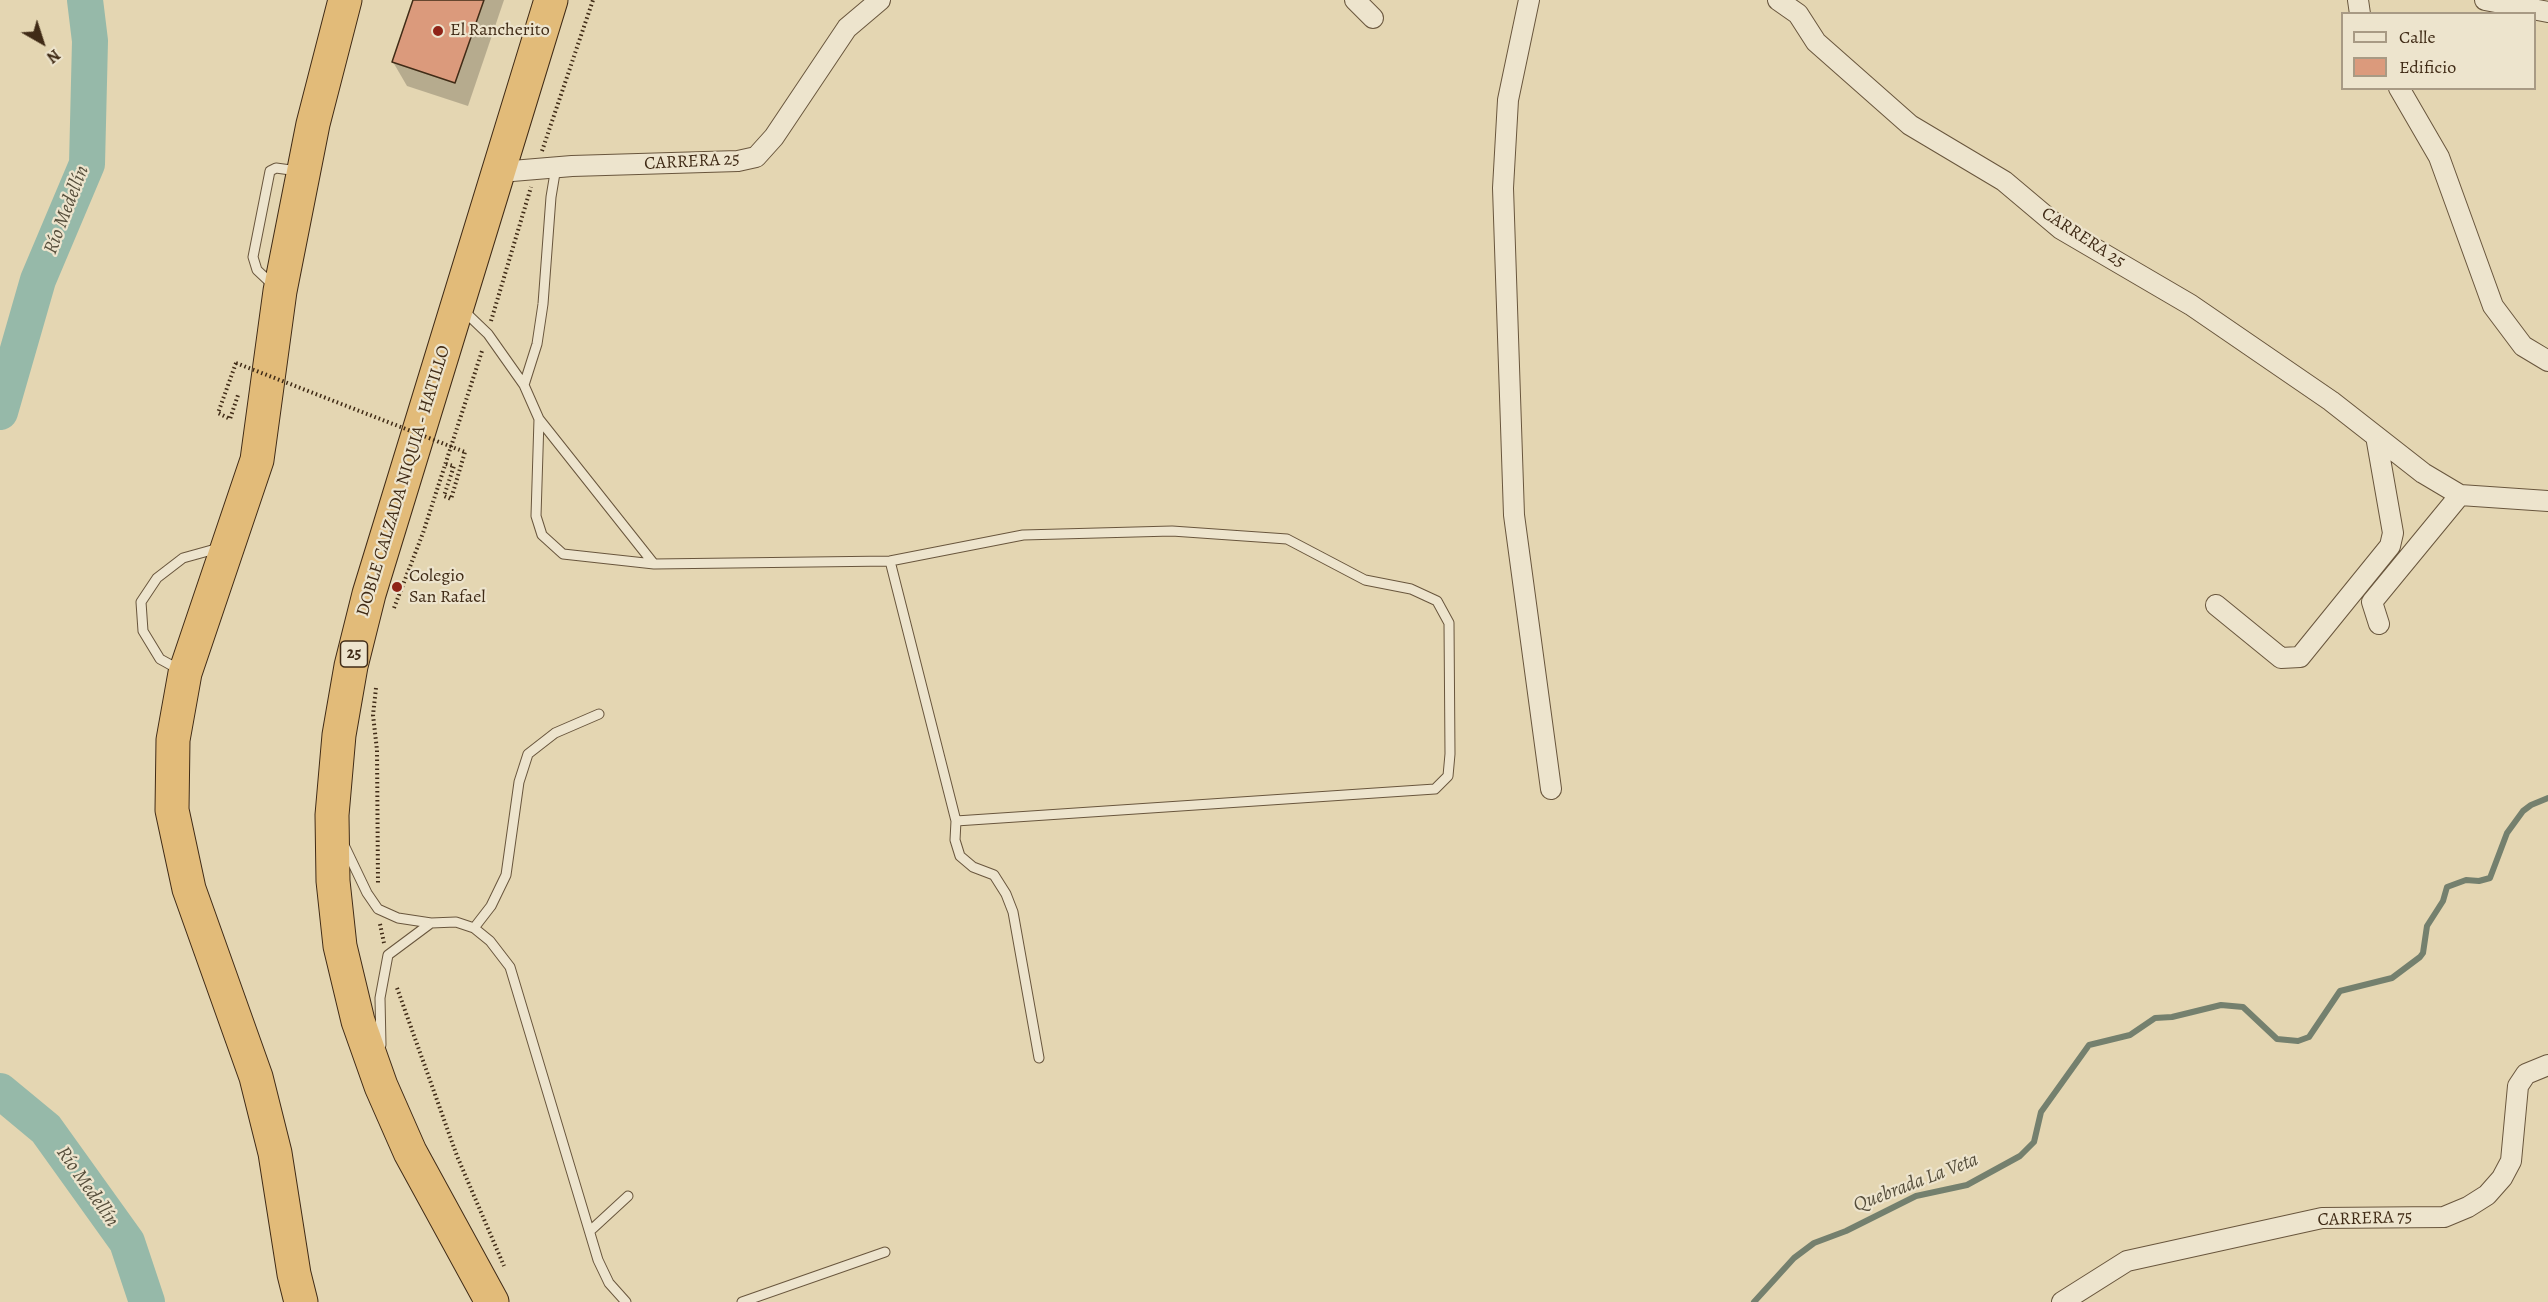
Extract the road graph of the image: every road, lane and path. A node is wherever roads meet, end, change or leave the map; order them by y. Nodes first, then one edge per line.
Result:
1 (345, 0) edge
2 (551, 0) edge
3 (593, 0) edge
4 (880, 0) edge
5 (1355, 0) edge
6 (1529, 0) edge
7 (1778, 0) edge
8 (2485, 0) edge
9 (2548, 12) edge
10 (1372, 18) dead end
11 (2400, 90) edge
12 (556, 167) junction
13 (536, 168) junction
14 (500, 172) junction
15 (458, 304) junction
16 (488, 334) junction
17 (2548, 361) edge
18 (524, 385) junction
19 (240, 389) dead end
20 (539, 419) junction
21 (2376, 436) junction
22 (446, 464) junction
23 (2460, 495) junction
24 (2548, 501) edge
25 (228, 546) junction
26 (890, 561) junction
27 (654, 564) junction
28 (2216, 605) dead end
29 (392, 614) dead end
30 (2379, 624) dead end
31 (185, 673) junction
32 (376, 683) dead end
33 (599, 714) dead end
34 (1551, 789) dead end
35 (332, 815) junction
36 (956, 821) junction
37 (378, 909) junction
38 (431, 923) junction
39 (474, 928) junction
40 (388, 955) junction
41 (1039, 1058) dead end
42 (2548, 1065) edge
43 (381, 1086) junction
44 (628, 1196) dead end
45 (590, 1231) junction
46 (885, 1252) dead end
47 (506, 1270) dead end
48 (301, 1302) edge
49 (492, 1302) edge
50 (626, 1302) edge
51 (742, 1302) edge
52 (2062, 1302) edge

1 - 25 highway
2 - 14 highway, DOBLE CALZADA NIQUIA - HATILLO / 25
3 - 13 path
4 - 12 street, CARRERA 25
5 - 10 street
6 - 34 street
7 - 21 street, CARRERA 25
8 - 9 street
11 - 17 street
12 - 13 street, CARRERA 25
12 - 18 lane
13 - 14 street, CARRERA 25
13 - 16 path
14 - 15 highway, DOBLE CALZADA NIQUIA - HATILLO / 25
15 - 16 lane
15 - 35 highway, DOBLE CALZADA NIQUIA - HATILLO / 25
16 - 18 lane
16 - 22 path
18 - 20 lane
19 - 22 path, bridge
20 - 27 lane
20 - 27 lane
21 - 23 street, CARRERA 25
21 - 28 street
22 - 29 path
23 - 24 street
23 - 30 street
25 - 31 highway
25 - 31 lane
26 - 27 lane
26 - 36 lane
26 - 36 lane
31 - 48 highway
32 - 37 path, 25
33 - 39 lane
35 - 37 lane
35 - 43 highway, DOBLE CALZADA NIQUIA - HATILLO / 25
36 - 41 lane
37 - 38 lane
37 - 40 path, 25
38 - 39 lane
38 - 40 lane
39 - 45 lane
40 - 43 lane
40 - 47 path, 25
42 - 52 street, CARRERA 75
43 - 49 highway, DOBLE CALZADA NIQUIA - HATILLO / 25
44 - 45 lane
45 - 50 lane
46 - 51 lane

